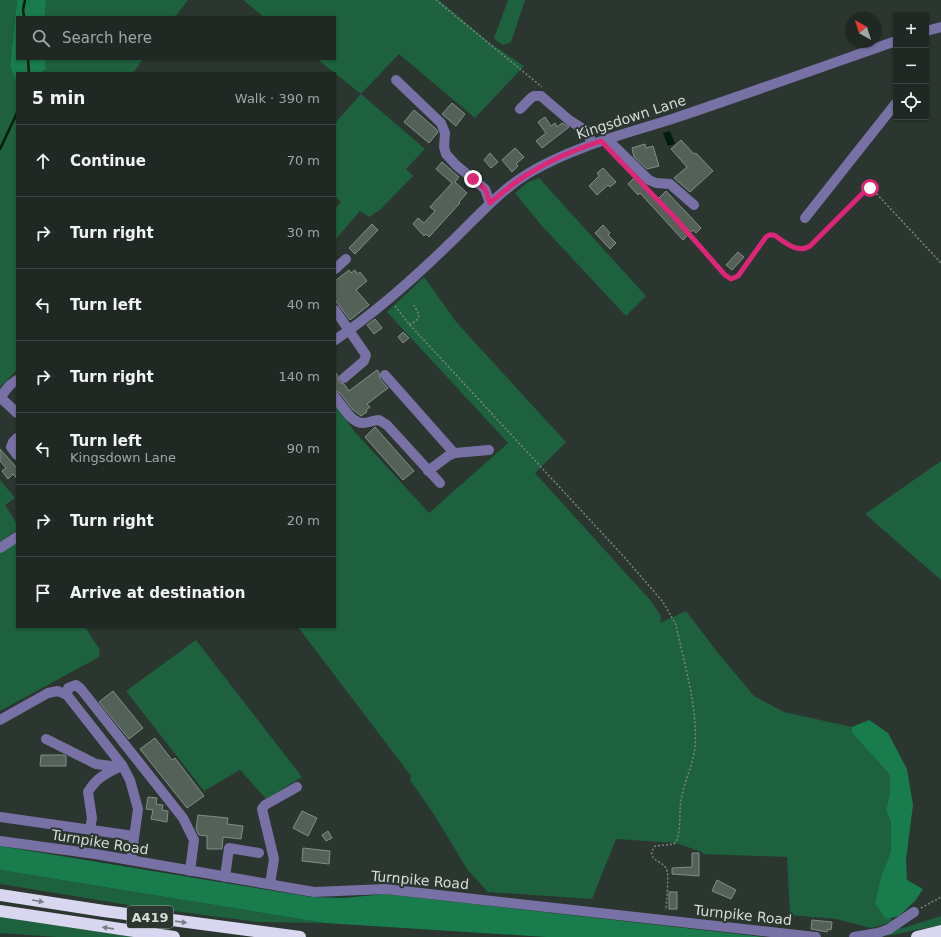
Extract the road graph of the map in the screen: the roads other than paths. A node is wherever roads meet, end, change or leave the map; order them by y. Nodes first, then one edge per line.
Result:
1 (941, 27) edge
2 (929, 30) edge
3 (893, 42) edge
4 (396, 80) dead end
5 (893, 107) edge
6 (520, 109) dead end
7 (607, 139) junction
8 (591, 144) junction
9 (490, 203) junction
10 (694, 205) dead end
11 (805, 218) dead end
12 (346, 259) dead end
13 (336, 268) edge
14 (336, 312) edge
15 (349, 331) junction
16 (336, 339) edge
17 (385, 375) dead end
18 (344, 378) dead end
19 (16, 381) edge
20 (336, 398) edge
21 (16, 412) edge
22 (16, 439) edge
23 (489, 450) dead end
24 (16, 453) edge
25 (454, 453) junction
26 (428, 471) junction
27 (440, 483) dead end
28 (16, 538) edge
29 (0, 548) edge
30 (67, 695) junction
31 (0, 720) edge
32 (46, 739) dead end
33 (122, 765) junction
34 (297, 787) dead end
35 (0, 817) edge
36 (90, 829) junction
37 (134, 836) junction
38 (0, 841) edge
39 (259, 853) dead end
40 (131, 860) junction
41 (190, 871) junction
42 (225, 876) junction
43 (270, 884) junction
44 (0, 894) edge
45 (0, 911) edge
46 (914, 912) road end
47 (941, 931) edge
48 (174, 937) edge
49 (300, 937) edge
50 (816, 937) edge
51 (854, 937) edge
52 (917, 937) edge

1 - 2 street
3 - 7 street, Kingsdown Lane
4 - 9 street
5 - 11 street
6 - 8 street
7 - 8 street, Kingsdown Lane
7 - 10 street
8 - 9 street, Kingsdown Lane
9 - 15 street, Kingsdown Lane
12 - 13 street
14 - 15 street
15 - 16 street, Kingsdown Lane
15 - 18 street
17 - 25 street
19 - 21 street
20 - 26 street
22 - 24 street
23 - 25 street
25 - 26 street
26 - 27 street
28 - 29 street
30 - 31 street
30 - 33 street
30 - 41 street
32 - 33 street
33 - 36 street
33 - 37 street
34 - 43 street
35 - 36 street
36 - 37 street
37 - 40 street
38 - 40 street, Turnpike Road
39 - 42 street
40 - 41 street, Turnpike Road
41 - 42 street, Turnpike Road
42 - 43 street, Turnpike Road
43 - 50 street, Turnpike Road
44 -> 49 highway, A419
48 -> 45 highway, A419
46 - 51 street
47 - 52 highway

